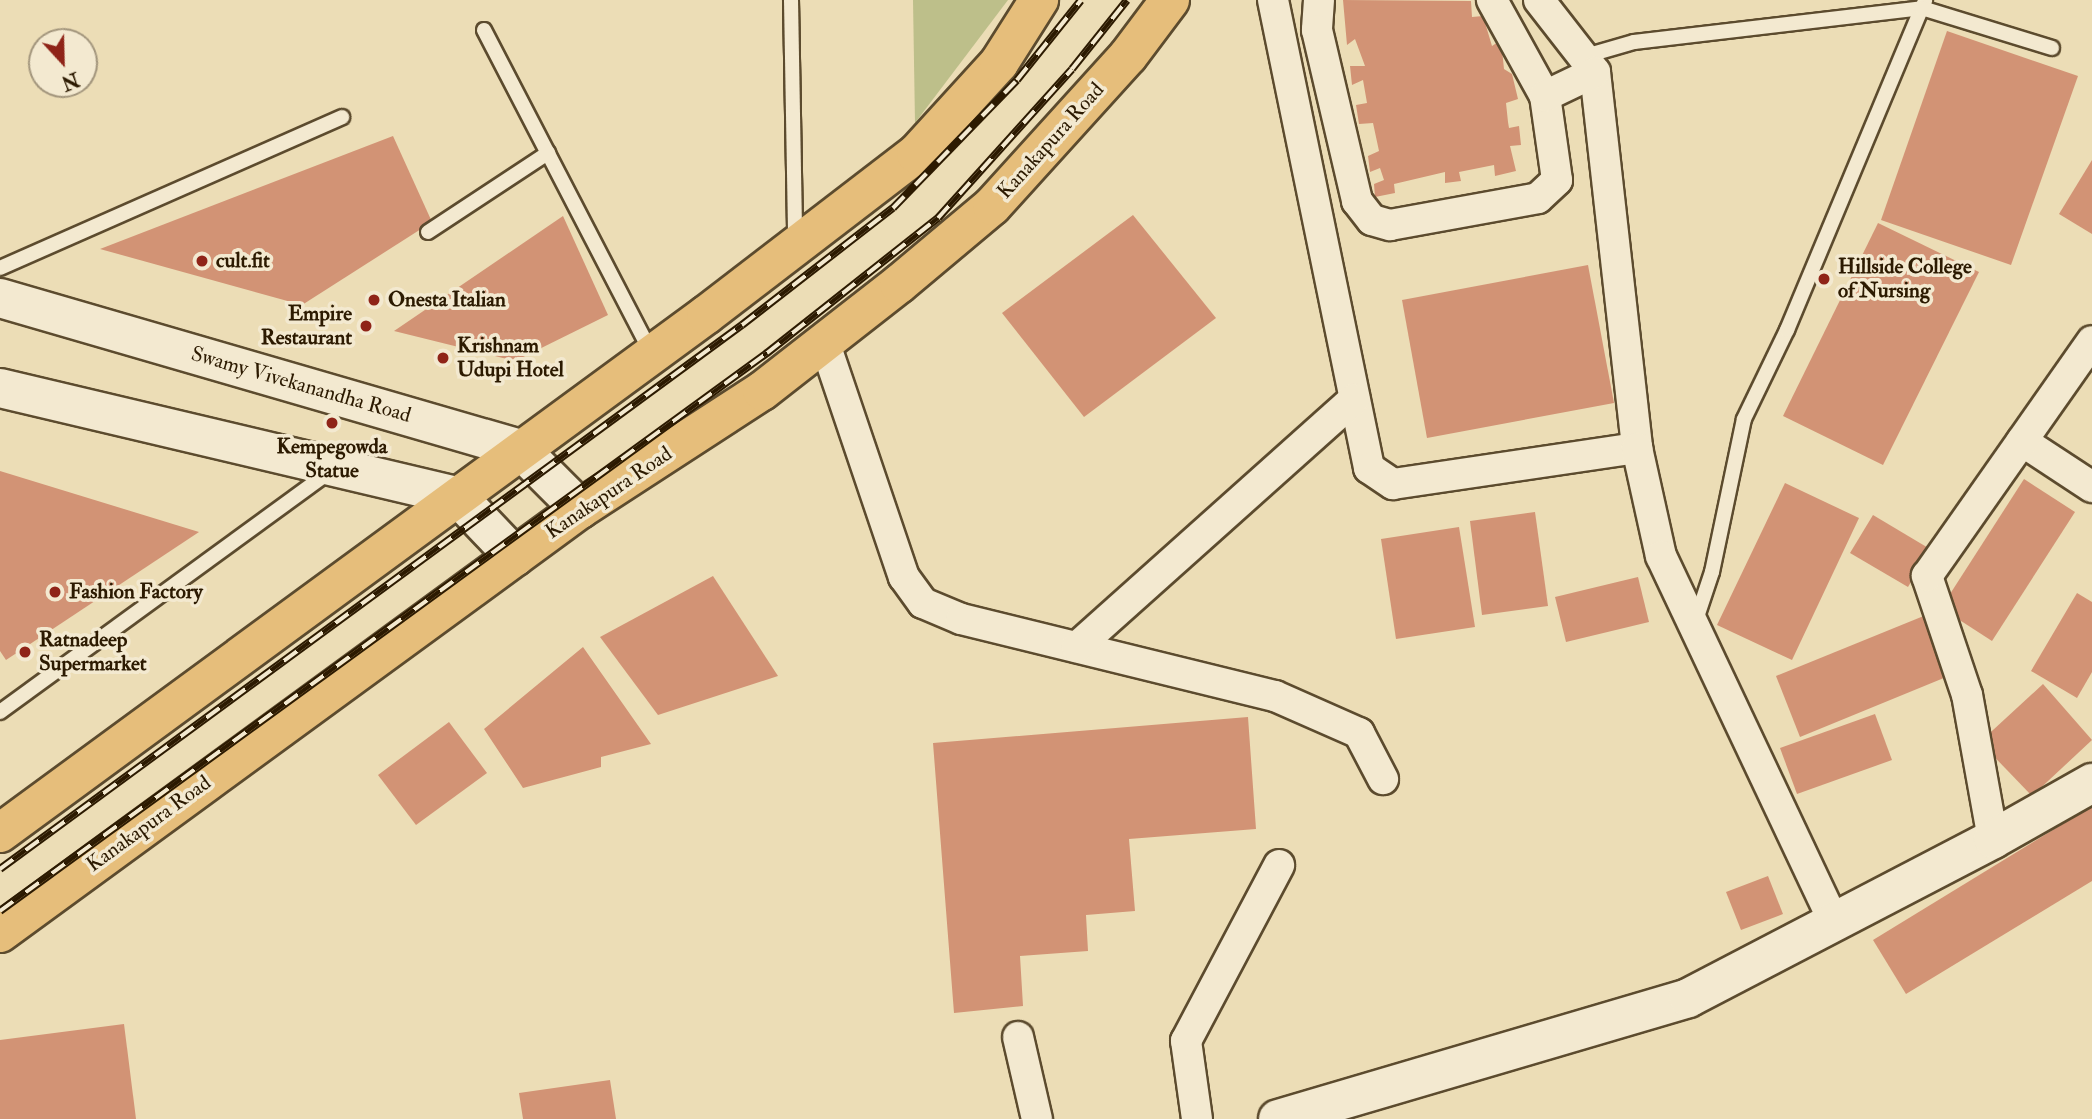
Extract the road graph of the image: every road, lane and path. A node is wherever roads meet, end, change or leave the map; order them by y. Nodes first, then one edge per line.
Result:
1 (790, 0) edge
2 (1039, 0) edge
3 (1170, 0) edge
4 (1273, 0) edge
5 (1319, 0) edge
6 (1492, 0) edge
7 (1539, 0) edge
8 (1924, 4) edge
9 (484, 30) dead end
10 (2052, 48) dead end
11 (1588, 64) junction
12 (1545, 96) junction
13 (342, 117) dead end
14 (548, 153) junction
15 (428, 232) dead end
16 (796, 246) junction
17 (0, 268) edge
18 (0, 298) edge
19 (824, 341) junction
20 (2092, 341) edge
21 (652, 353) junction
22 (0, 388) edge
23 (1354, 399) junction
24 (2022, 440) junction
25 (1637, 448) junction
26 (520, 449) junction
27 (339, 465) junction
28 (2092, 486) edge
29 (457, 496) junction
30 (580, 509) junction
31 (515, 557) junction
32 (1693, 628) junction
33 (1077, 647) junction
34 (0, 712) edge
35 (1383, 779) dead end
36 (2092, 783) edge
37 (0, 833) edge
38 (1993, 839) junction
39 (1279, 865) dead end
40 (1833, 920) junction
41 (0, 933) edge
42 (1018, 1037) dead end
43 (1037, 1119) edge
44 (1197, 1119) edge
45 (1278, 1119) edge

1 - 16 lane
2 - 16 highway
3 - 19 highway, Kanakapura Road
4 - 23 street
5 - 12 street
6 - 12 street
7 - 11 street
8 - 10 lane
8 - 11 lane
8 - 32 lane
9 - 14 lane
11 - 12 street
11 - 25 street
13 - 17 lane
14 - 15 lane
14 - 21 lane
16 - 21 highway
18 - 26 main road, Swamy Vivekanandha Road
19 - 30 highway, Kanakapura Road
19 - 33 street
20 - 24 street
21 - 26 highway
22 - 27 main road
23 - 25 street
23 - 33 street
24 - 28 street
24 - 38 street
25 - 32 street
26 - 29 highway
26 - 30 main road, Swamy Vivekanandha Road
27 - 29 main road
27 - 34 lane
29 - 31 main road
29 - 37 highway
30 - 31 highway, Kanakapura Road
31 - 41 highway, Kanakapura Road
32 - 40 street
33 - 35 street
36 - 38 main road
38 - 40 main road
39 - 44 street
40 - 45 main road
42 - 43 street

